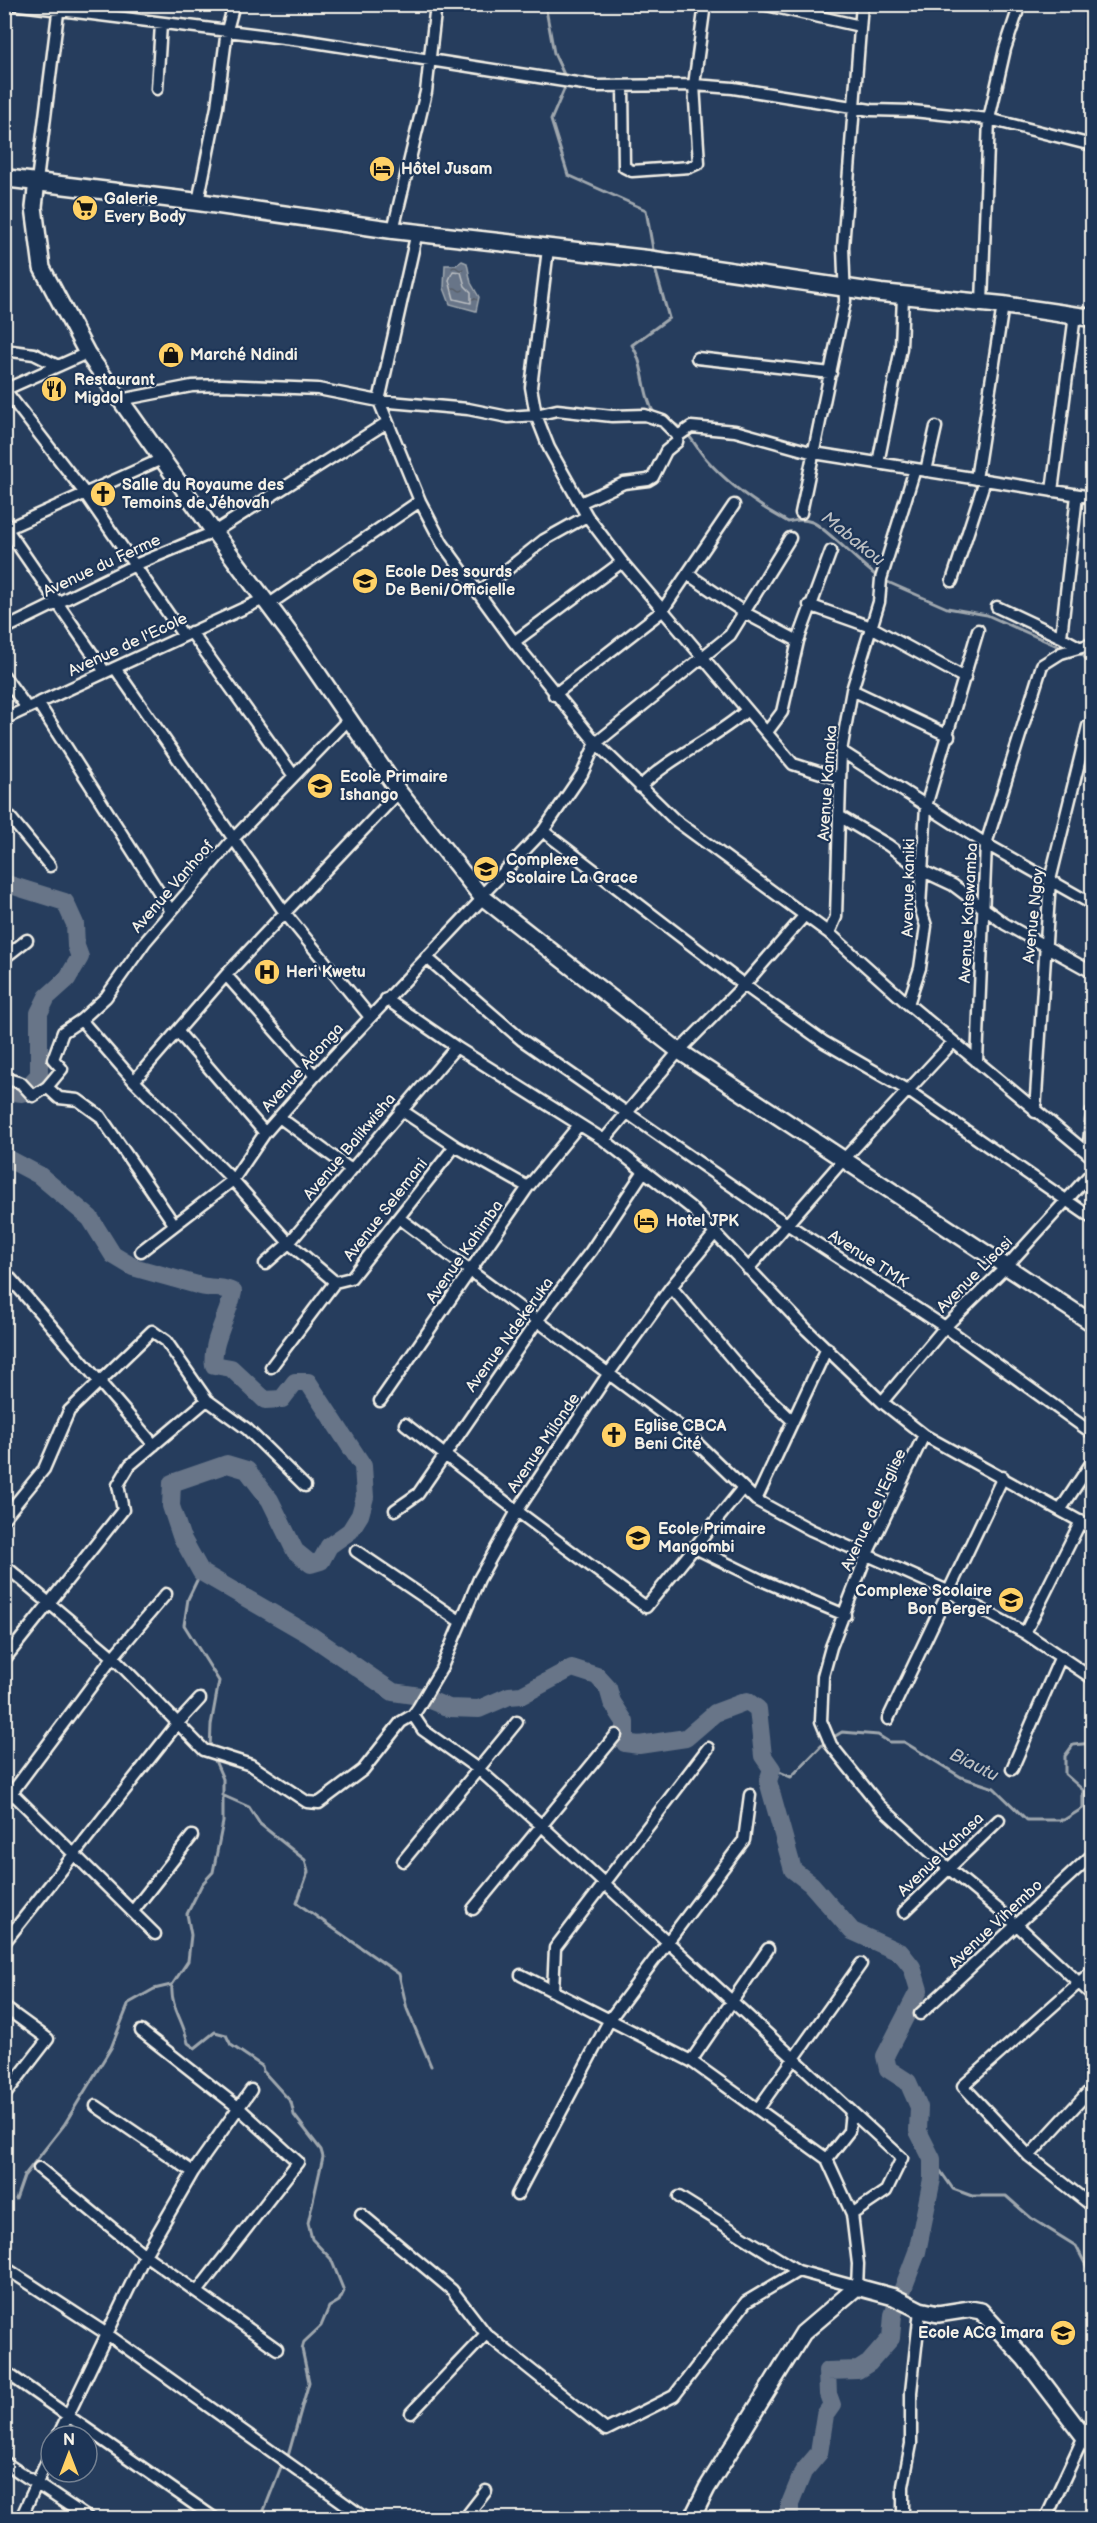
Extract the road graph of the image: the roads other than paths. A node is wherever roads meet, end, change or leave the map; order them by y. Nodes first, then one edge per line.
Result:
1 (12, 4) edge
2 (234, 4) edge
3 (436, 4) edge
4 (705, 4) edge
5 (762, 4) edge
6 (862, 4) edge
7 (1020, 4) edge
8 (59, 7) edge
9 (161, 24) junction
10 (860, 26) junction
11 (227, 30) junction
12 (430, 60) junction
13 (694, 85) junction
14 (623, 86) junction
15 (157, 89) dead end
16 (854, 107) junction
17 (989, 120) junction
18 (1092, 145) edge
19 (4, 178) edge
20 (37, 181) junction
21 (198, 202) junction
22 (393, 230) junction
23 (417, 232) junction
24 (548, 249) junction
25 (845, 288) junction
26 (903, 295) junction
27 (982, 303) junction
28 (1003, 305) junction
29 (1075, 315) junction
30 (1092, 318) edge
31 (4, 350) edge
32 (87, 352) junction
33 (697, 358) dead end
34 (58, 366) junction
35 (831, 374) junction
36 (5, 390) edge
37 (120, 400) junction
38 (379, 401) junction
39 (536, 415) junction
40 (386, 423) junction
41 (936, 427) dead end
42 (684, 432) junction
43 (813, 453) junction
44 (164, 458) junction
45 (878, 463) junction
46 (921, 470) junction
47 (980, 479) junction
48 (84, 492) junction
49 (1052, 492) junction
50 (1077, 495) junction
51 (1092, 496) edge
52 (420, 501) junction
53 (580, 503) junction
54 (734, 505) dead end
55 (801, 513) dead end
56 (588, 516) junction
57 (6, 528) edge
58 (214, 532) junction
59 (790, 538) dead end
60 (831, 551) dead end
61 (622, 562) junction
62 (135, 565) junction
63 (689, 575) junction
64 (952, 581) dead end
65 (479, 592) junction
66 (266, 602) junction
67 (56, 604) junction
68 (809, 605) junction
69 (997, 607) dead end
70 (662, 611) junction
71 (745, 613) junction
72 (871, 627) junction
73 (4, 628) edge
74 (978, 630) dead end
75 (187, 634) junction
76 (1061, 637) junction
77 (798, 641) junction
78 (514, 642) junction
79 (1092, 644) edge
80 (1078, 647) junction
81 (703, 658) junction
82 (110, 670) junction
83 (4, 676) edge
84 (965, 678) junction
85 (852, 690) junction
86 (554, 695) junction
87 (38, 703) junction
88 (27, 708) junction
89 (746, 711) junction
90 (349, 718) junction
91 (4, 720) edge
92 (1088, 726) dead end
93 (767, 732) junction
94 (949, 736) junction
95 (596, 743) junction
96 (842, 751) junction
97 (294, 776) junction
98 (840, 779) junction
99 (640, 787) junction
100 (399, 792) junction
101 (926, 806) junction
102 (4, 810) edge
103 (839, 816) junction
104 (543, 831) junction
105 (234, 839) junction
106 (986, 844) junction
107 (50, 866) dead end
108 (923, 871) junction
109 (1050, 880) junction
110 (482, 897) junction
111 (1092, 904) edge
112 (983, 907) junction
113 (171, 911) junction
114 (285, 913) junction
115 (805, 915) junction
116 (830, 933) junction
117 (27, 939) dead end
118 (1045, 947) junction
119 (426, 957) junction
120 (4, 958) edge
121 (1092, 972) edge
122 (226, 975) junction
123 (744, 985) junction
124 (386, 999) junction
125 (908, 1004) junction
126 (370, 1017) junction
127 (81, 1020) junction
128 (178, 1032) junction
129 (953, 1042) junction
130 (456, 1047) junction
131 (680, 1051) junction
132 (977, 1062) junction
133 (315, 1076) junction
134 (4, 1078) edge
135 (134, 1081) junction
136 (47, 1087) junction
137 (908, 1090) junction
138 (401, 1110) junction
139 (1035, 1112) junction
140 (1092, 1112) edge
141 (626, 1114) junction
142 (279, 1117) junction
143 (579, 1125) junction
144 (265, 1133) junction
145 (604, 1140) junction
146 (455, 1146) junction
147 (1090, 1155) edge
148 (844, 1159) junction
149 (350, 1169) junction
150 (644, 1171) junction
151 (1092, 1172) edge
152 (233, 1180) junction
153 (528, 1187) junction
154 (1066, 1200) junction
155 (399, 1218) junction
156 (1092, 1218) edge
157 (174, 1224) junction
158 (787, 1224) junction
159 (716, 1233) junction
160 (289, 1243) junction
161 (141, 1251) dead end
162 (265, 1264) dead end
163 (1006, 1267) junction
164 (748, 1269) junction
165 (470, 1270) junction
166 (4, 1271) edge
167 (335, 1282) junction
168 (671, 1287) junction
169 (537, 1321) junction
170 (1092, 1323) edge
171 (945, 1327) junction
172 (826, 1348) junction
173 (271, 1366) dead end
174 (609, 1373) junction
175 (98, 1380) junction
176 (207, 1400) junction
177 (380, 1401) dead end
178 (882, 1402) junction
179 (792, 1420) junction
180 (405, 1424) dead end
181 (1092, 1432) edge
182 (924, 1436) junction
183 (154, 1445) junction
184 (445, 1453) junction
185 (1092, 1462) edge
186 (1004, 1477) junction
187 (305, 1486) dead end
188 (742, 1489) junction
189 (756, 1500) junction
190 (1061, 1509) junction
191 (395, 1510) dead end
192 (517, 1511) junction
193 (4, 1518) edge
194 (1081, 1521) junction
195 (1092, 1527) edge
196 (693, 1547) junction
197 (356, 1551) dead end
198 (867, 1554) junction
199 (4, 1565) edge
200 (948, 1591) junction
201 (166, 1594) dead end
202 (48, 1605) junction
203 (844, 1615) junction
204 (461, 1622) junction
205 (1026, 1633) junction
206 (1060, 1656) junction
207 (113, 1658) junction
208 (4, 1660) edge
209 (1092, 1677) edge
210 (200, 1699) dead end
211 (416, 1712) junction
212 (888, 1719) dead end
213 (517, 1722) dead end
214 (177, 1724) junction
215 (616, 1735) dead end
216 (708, 1748) dead end
217 (1012, 1769) dead end
218 (478, 1770) junction
219 (9, 1789) edge
220 (750, 1795) dead end
221 (4, 1803) edge
222 (999, 1820) dead end
223 (541, 1825) junction
224 (192, 1836) dead end
225 (75, 1853) junction
226 (1092, 1856) edge
227 (403, 1861) dead end
228 (948, 1868) junction
229 (604, 1882) junction
230 (473, 1909) dead end
231 (133, 1911) junction
232 (904, 1912) dead end
233 (1017, 1925) junction
234 (155, 1934) dead end
235 (668, 1942) junction
236 (4, 1943) edge
237 (768, 1949) dead end
238 (861, 1964) dead end
239 (1092, 1971) edge
240 (521, 1975) dead end
241 (1079, 1984) junction
242 (553, 1991) junction
243 (1092, 1995) edge
244 (732, 2003) junction
245 (4, 2007) edge
246 (920, 2014) dead end
247 (610, 2019) junction
248 (141, 2031) dead end
249 (795, 2060) junction
250 (691, 2061) junction
251 (1092, 2088) edge
252 (251, 2090) dead end
253 (4, 2096) edge
254 (96, 2106) dead end
255 (239, 2108) junction
256 (758, 2109) junction
257 (851, 2111) junction
258 (1029, 2156) junction
259 (827, 2159) junction
260 (39, 2168) dead end
261 (193, 2172) junction
262 (517, 2195) dead end
263 (679, 2197) dead end
264 (1092, 2206) edge
265 (361, 2214) dead end
266 (852, 2214) junction
267 (145, 2255) junction
268 (4, 2266) edge
269 (798, 2271) junction
270 (856, 2288) junction
271 (196, 2292) junction
272 (907, 2303) junction
273 (107, 2334) junction
274 (486, 2334) junction
275 (277, 2349) dead end
276 (4, 2371) edge
277 (411, 2413) dead end
278 (68, 2415) junction
279 (1092, 2419) edge
280 (64, 2424) edge
281 (1089, 2442) edge
282 (4, 2462) edge
283 (39, 2477) edge
284 (36, 2484) junction
285 (486, 2491) dead end
286 (21, 2518) edge
287 (88, 2518) edge
288 (214, 2518) edge
289 (365, 2518) edge
290 (465, 2518) edge
291 (692, 2518) edge
292 (903, 2518) edge
293 (1046, 2518) edge

1 - 8 street
2 - 11 street
3 - 12 street
4 - 13 street
5 - 10 street
6 - 10 street
7 - 17 street
8 - 9 street
8 - 20 street
9 - 11 street
9 - 15 street
10 - 16 street
11 - 12 street
11 - 21 street
12 - 14 street
12 - 22 street
13 - 14 street
13 - 14 street
13 - 16 street
16 - 17 street
16 - 25 street
17 - 18 street
17 - 27 street
19 - 20 main road
20 - 21 main road
20 - 32 street
21 - 22 main road
22 - 23 main road
23 - 24 main road
23 - 38 street
24 - 25 main road
24 - 39 street
25 - 26 main road
25 - 35 street
26 - 27 main road
26 - 45 street
27 - 28 main road
28 - 29 main road
28 - 47 street
29 - 30 main road
29 - 49 street
31 - 34 street
32 - 34 street
32 - 37 street
33 - 35 street
34 - 36 street
35 - 43 street
36 - 48 street
37 - 38 street
37 - 44 street
38 - 39 street
38 - 40 street
39 - 42 street
39 - 53 street
40 - 52 street
40 - 58 street, Avenue du Ferme
41 - 46 street, Avenue Kamaka
42 - 43 street
42 - 53 street
43 - 45 street
43 - 55 street
44 - 48 street
44 - 58 street
45 - 46 street
46 - 47 street
46 - 72 street, Avenue Kamaka
47 - 49 street
47 - 64 street
48 - 57 street
48 - 62 street
49 - 50 street
50 - 51 street
50 - 76 street
52 - 65 street
52 - 66 street, Avenue de l'Ecole
53 - 56 street
54 - 63 street
56 - 61 street
56 - 65 street
57 - 67 street
58 - 62 street, Avenue du Ferme
58 - 66 street
59 - 71 street
60 - 68 street
61 - 70 street
61 - 78 street
62 - 67 street, Avenue du Ferme
62 - 75 street
63 - 70 street
63 - 71 street
65 - 78 street
66 - 75 street, Avenue de l'Ecole
66 - 90 street
67 - 73 street, Avenue du Ferme
67 - 82 street
68 - 72 street
68 - 77 street
69 - 76 street
70 - 81 street
70 - 86 street
71 - 77 street
71 - 81 street
72 - 84 street
72 - 85 street, Avenue Kamaka
74 - 84 street, Avenue kaniki
75 - 82 street, Avenue de l'Ecole
75 - 97 street
76 - 80 street
77 - 93 street
78 - 86 street
79 - 80 street
80 - 106 street, Avenue Katswamba
81 - 89 street
81 - 95 street
82 - 87 street, Avenue de l'Ecole
82 - 105 street
83 - 88 street
84 - 94 street, Avenue kaniki
85 - 94 street
85 - 96 street, Avenue Kamaka
86 - 95 street
87 - 88 street, Avenue de l'Ecole
87 - 113 street
88 - 91 street, Avenue de l'Ecole
89 - 93 street
89 - 99 street
90 - 97 street, Avenue Vanhoof
90 - 100 street
92 - 109 street, Avenue Ngoy
93 - 98 street
94 - 101 street, Avenue kaniki
95 - 99 street
95 - 104 street, Avenue Adonga
96 - 98 street, Avenue Kamaka
96 - 101 street
97 - 105 street, Avenue Vanhoof
98 - 103 street, Avenue Kamaka
99 - 115 street
100 - 110 street
100 - 114 street
101 - 106 street
101 - 108 street, Avenue kaniki
102 - 107 street
103 - 108 street
103 - 116 street, Avenue Kamaka
104 - 110 street, Avenue Adonga
104 - 123 street
105 - 113 street, Avenue Vanhoof
105 - 114 street
106 - 109 street
106 - 112 street, Avenue Katswamba
108 - 112 street
108 - 125 street, Avenue kaniki
109 - 111 street
109 - 118 street, Avenue Ngoy
110 - 119 street, Avenue Adonga
110 - 131 street
112 - 118 street
112 - 132 street, Avenue Katswamba
113 - 127 street, Avenue Vanhoof
114 - 122 street
114 - 126 street
115 - 116 street
115 - 123 street
116 - 125 street
117 - 120 street
118 - 121 street
118 - 139 street, Avenue Ngoy
119 - 124 street, Avenue Adonga
119 - 141 street, Avenue TMK
122 - 128 street
122 - 133 street
123 - 131 street
123 - 137 street
124 - 126 street, Avenue Adonga
124 - 130 street
125 - 129 street
126 - 133 street, Avenue Adonga
127 - 135 street
127 - 136 street, Avenue Vanhoof
128 - 135 street
128 - 144 street
129 - 132 street
129 - 137 street
130 - 138 street, Avenue Balikwisha
130 - 143 street
131 - 141 street
131 - 148 street
132 - 139 street
133 - 142 street, Avenue Adonga
134 - 136 street
135 - 152 street
136 - 157 street
137 - 148 street
137 - 154 street
138 - 146 street
138 - 149 street, Avenue Balikwisha
139 - 147 street
140 - 147 street
141 - 145 street
141 - 158 street, Avenue TMK
142 - 144 street, Avenue Adonga
142 - 149 street
143 - 145 street
143 - 153 street, Avenue Kahimba
144 - 152 street, Avenue Adonga
145 - 150 street
146 - 153 street
146 - 155 street, Avenue Selemani
148 - 158 street
148 - 163 street
149 - 160 street, Avenue Balikwisha
150 - 159 street
150 - 169 street, Avenue Ndekeruka
151 - 154 street, Avenue Lisasi
152 - 157 street, Avenue Adonga
152 - 160 street
153 - 165 street, Avenue Kahimba
154 - 156 street
154 - 163 street, Avenue Lisasi
155 - 165 street
155 - 167 street, Avenue Selemani
157 - 161 street, Avenue Adonga
158 - 164 street
158 - 171 street, Avenue TMK
159 - 164 street
159 - 168 street, Avenue Milonde
160 - 162 street, Avenue Balikwisha
160 - 167 street
163 - 170 street
163 - 171 street, Avenue Lisasi
164 - 172 street
165 - 169 street
165 - 177 street, Avenue Kahimba
166 - 175 street
167 - 173 street
168 - 174 street, Avenue Milonde
168 - 179 street
169 - 174 street
169 - 184 street, Avenue Ndekeruka
171 - 178 street, Avenue Lisasi
171 - 181 street, Avenue TMK
172 - 178 street
172 - 179 street
174 - 188 street
174 - 192 street, Avenue Milonde
175 - 176 street
175 - 183 street
175 - 193 street
176 - 183 street
176 - 187 street
178 - 182 street
179 - 189 street
180 - 184 street
182 - 186 street
182 - 198 street, Avenue de l'Eglise
183 - 202 street
184 - 191 street, Avenue Ndekeruka
184 - 192 street
185 - 190 street
186 - 190 street
186 - 200 street
188 - 189 street
188 - 196 street
189 - 198 street
190 - 194 street
192 - 196 street
192 - 204 street, Avenue Milonde
194 - 195 street
194 - 205 street
196 - 203 street
197 - 204 street
198 - 200 street
198 - 203 street, Avenue de l'Eglise
199 - 202 street
200 - 205 street
200 - 212 street
201 - 207 street
202 - 207 street
202 - 208 street
203 - 228 street, Avenue de l'Eglise
204 - 211 street, Avenue Milonde
205 - 206 street
206 - 209 street
206 - 217 street
207 - 214 street
207 - 219 street
210 - 214 street
211 - 214 street, Avenue Milonde
211 - 218 street
213 - 218 street
214 - 225 street
215 - 223 street
216 - 229 street
218 - 223 street
218 - 227 street
219 - 221 street
219 - 225 street
220 - 235 street
222 - 228 street, Avenue Kahasa
223 - 229 street
223 - 230 street
224 - 231 street
225 - 231 street
225 - 236 street
226 - 233 street, Avenue Vihembo
228 - 232 street, Avenue Kahasa
228 - 233 street
229 - 235 street
229 - 242 street
231 - 234 street
233 - 241 street
233 - 246 street, Avenue Vihembo
235 - 244 street
235 - 247 street
237 - 244 street
238 - 249 street
239 - 241 street
240 - 242 street
241 - 243 street
241 - 258 street
242 - 247 street
244 - 249 street
244 - 250 street
245 - 253 street
247 - 250 street
247 - 262 street
248 - 255 street
249 - 256 street
249 - 257 street
250 - 256 street
251 - 258 street
252 - 255 street
254 - 261 street
255 - 261 street
255 - 271 street
256 - 259 street
257 - 259 street
257 - 266 street
258 - 264 street
259 - 266 street
260 - 267 street
261 - 267 street
263 - 269 street
265 - 274 street
266 - 270 street
267 - 271 street
267 - 273 street
268 - 273 street
269 - 270 street
269 - 274 street
270 - 272 street
270 - 291 street
271 - 275 street
272 - 281 street
272 - 292 street
273 - 278 street
273 - 289 street
274 - 277 street
276 - 278 street
278 - 280 street
278 - 288 street
279 - 281 street
281 - 293 street
282 - 284 street
283 - 284 street
284 - 286 street
284 - 287 street
285 - 290 street

